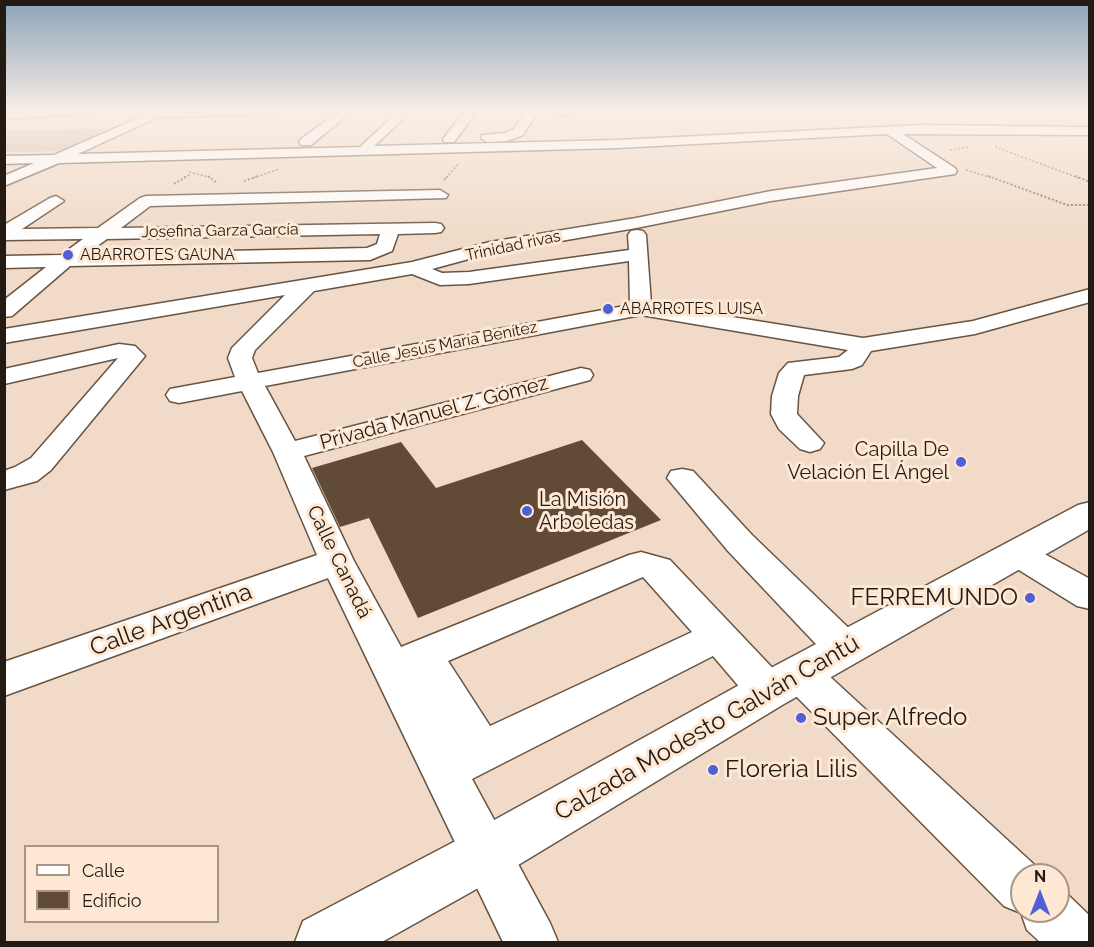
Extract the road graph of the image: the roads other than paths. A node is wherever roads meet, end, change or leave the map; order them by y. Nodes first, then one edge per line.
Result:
1 (65, 155) edge
2 (183, 155) edge
3 (387, 155) edge
4 (926, 155) edge
5 (152, 156) joint
6 (57, 159) junction
7 (4, 160) edge
8 (405, 164) dead end
9 (4, 182) edge
10 (56, 201) dead end
11 (636, 223) junction
12 (391, 228) junction
13 (435, 228) junction
14 (4, 234) edge
15 (103, 234) junction
16 (639, 254) junction
17 (450, 259) junction
18 (65, 261) junction
19 (4, 262) edge
20 (413, 268) junction
21 (307, 286) junction
22 (1089, 295) edge
23 (641, 309) junction
24 (4, 311) edge
25 (4, 336) edge
26 (863, 345) junction
27 (581, 375) dead end
28 (4, 377) edge
29 (249, 383) junction
30 (179, 395) dead end
31 (810, 443) dead end
32 (287, 452) junction
33 (682, 478) dead end
34 (4, 481) edge
35 (1089, 513) edge
36 (1018, 554) junction
37 (337, 561) junction
38 (1089, 596) edge
39 (717, 637) junction
40 (845, 649) junction
41 (408, 662) junction
42 (4, 679) edge
43 (784, 682) junction
44 (482, 752) junction
45 (443, 771) junction
46 (486, 854) junction
47 (1010, 878) edge
48 (1058, 923) edge
49 (1089, 931) edge
50 (324, 942) edge
51 (531, 942) edge
52 (1078, 942) edge

1 - 6 street
2 - 5 street
3 - 8 street
4 - 11 street, Trinidad rivas
5 - 6 street
6 - 7 street
6 - 9 street
10 - 14 street
11 - 16 street
11 - 17 street, Trinidad rivas
12 - 13 street, Josefina Garza García
12 - 15 street, Josefina Garza García
12 - 18 street
13 - 15 street
13 - 17 street
14 - 15 street, Josefina Garza García
15 - 18 street
16 - 20 street
16 - 23 street
17 - 20 street, Trinidad rivas
18 - 19 street
18 - 24 street
20 - 21 street, Trinidad rivas
21 - 25 street, Trinidad rivas
21 - 29 street, Calle Canadá
22 - 26 street
23 - 26 street, Calle Jesús María Benítez
23 - 29 street, Calle Jesús María Benítez
26 - 31 street
27 - 32 street, Privada Manuel Z. Gómez
28 - 34 street
29 - 30 street, Calle Jesús María Benítez
29 - 32 street, Calle Canadá
32 - 37 street, Calle Canadá
33 - 40 street
35 - 36 main road, Calzada Modesto Galván Cantú
36 - 38 street
36 - 40 main road, Calzada Modesto Galván Cantú
37 - 41 street, Calle Canadá
37 - 42 street, Calle Argentina
39 - 41 street
39 - 43 street
39 - 44 street
40 - 43 main road, Calzada Modesto Galván Cantú
41 - 44 street
41 - 45 street, Calle Canadá
43 - 46 main road, Calzada Modesto Galván Cantú
43 - 47 street
44 - 45 street
45 - 46 street, Calle Canadá
46 - 50 main road, Calzada Modesto Galván Cantú
46 - 51 street, Calle Canadá
48 - 52 street
49 - 52 street

